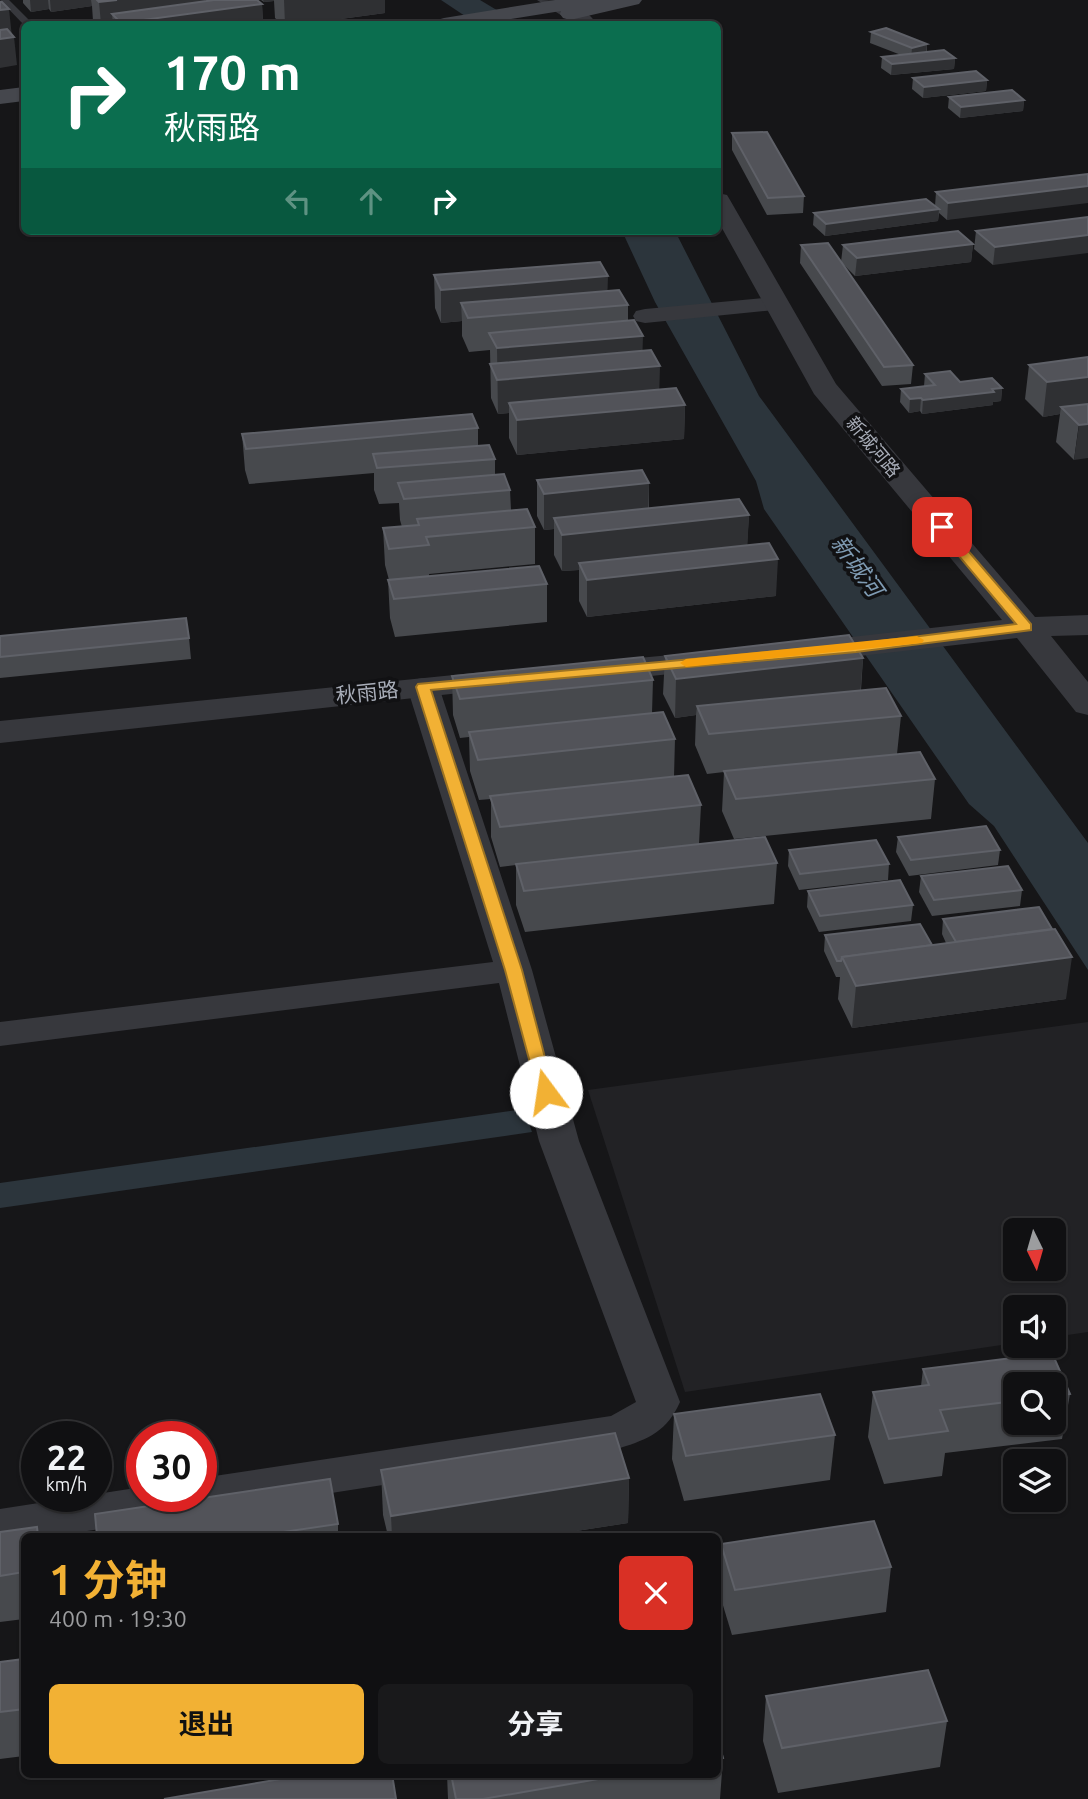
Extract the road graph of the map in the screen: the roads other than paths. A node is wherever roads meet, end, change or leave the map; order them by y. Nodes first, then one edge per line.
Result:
1 (4, 0) edge
2 (594, 0) edge
3 (632, 0) edge
4 (567, 11) edge
5 (521, 17) junction
6 (26, 21) edge
7 (481, 21) edge
8 (507, 21) edge
9 (21, 86) edge
10 (0, 90) edge
11 (21, 94) edge
12 (0, 97) edge
13 (721, 205) edge
14 (776, 304) junction
15 (645, 316) dead end
16 (1088, 612) edge
17 (1088, 625) edge
18 (1026, 627) junction
19 (423, 687) junction
20 (1088, 705) edge
21 (0, 732) edge
22 (514, 970) junction
23 (0, 1034) edge
24 (217, 1494) edge
25 (126, 1508) edge
26 (0, 1527) edge

1 - 6 lane
2 - 4 main road
3 - 4 main road
4 - 5 main road
5 - 7 main road
5 - 8 main road
9 - 10 main road
11 - 12 main road
13 - 14 street, 新城河路
14 - 15 street
14 - 18 street, 新城河路
16 - 18 street
17 - 18 street
18 - 19 street, 秋雨路
18 - 20 street, 新城河路
19 - 21 street, 秋雨路
19 - 22 street
22 - 23 street
22 - 24 street
25 - 26 street

